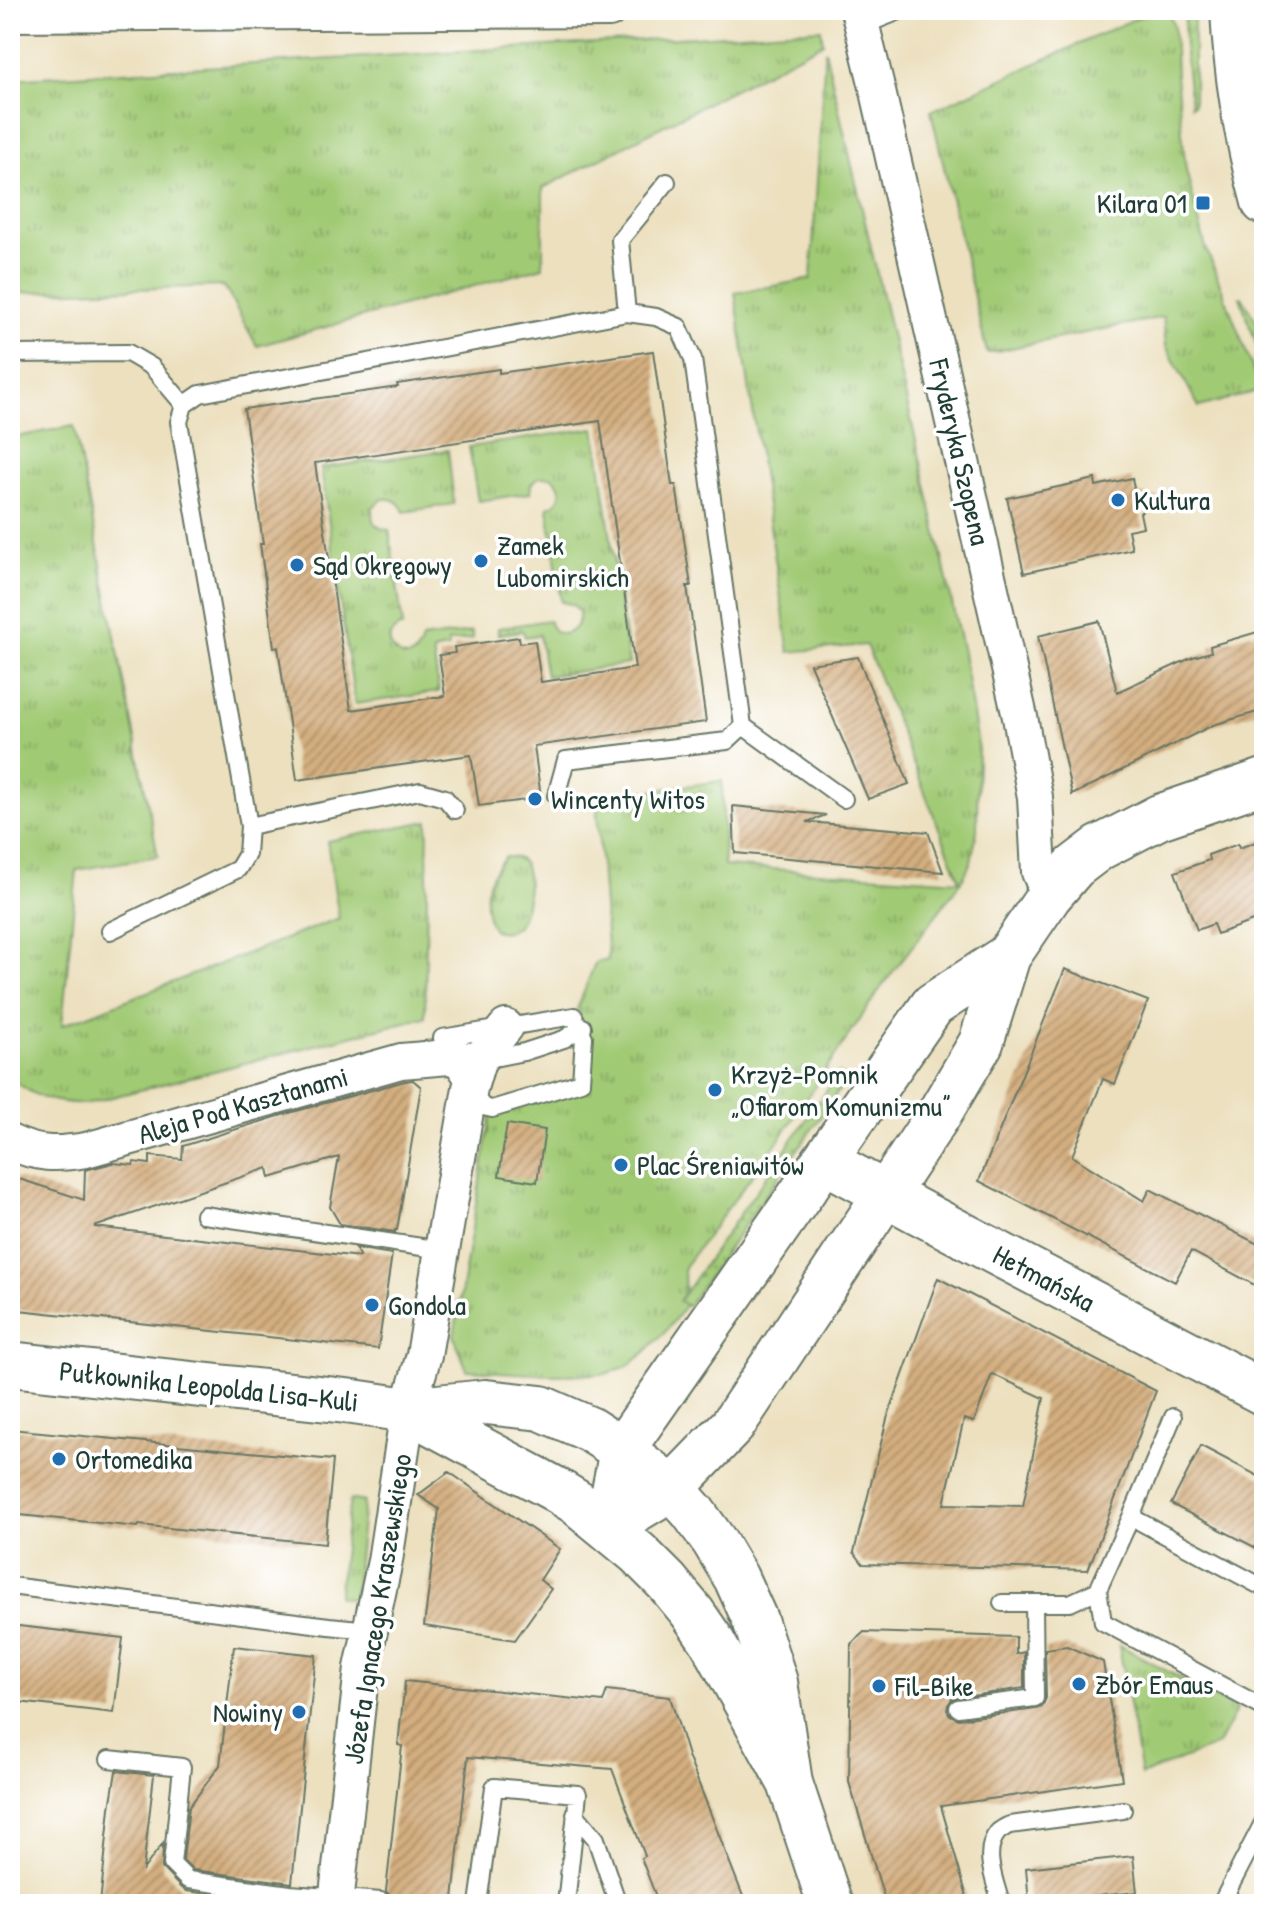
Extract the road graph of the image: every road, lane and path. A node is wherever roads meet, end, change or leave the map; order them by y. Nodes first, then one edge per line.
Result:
1 (609, 10) edge
2 (902, 10) edge
3 (1233, 10) edge
4 (10, 14) edge
5 (860, 18) edge
6 (667, 182) dead end
7 (1264, 202) edge
8 (627, 313) junction
9 (10, 354) edge
10 (184, 405) junction
11 (743, 726) junction
12 (1264, 781) edge
13 (556, 796) dead end
14 (844, 799) dead end
15 (455, 810) dead end
16 (249, 826) junction
17 (1049, 896) junction
18 (110, 931) dead end
19 (1008, 956) junction
20 (506, 1027) joint
21 (581, 1028) junction
22 (466, 1069) junction
23 (10, 1142) edge
24 (825, 1161) junction
25 (885, 1194) junction
26 (204, 1215) dead end
27 (442, 1250) junction
28 (10, 1364) edge
29 (1264, 1393) edge
30 (408, 1410) junction
31 (1173, 1417) dead end
32 (648, 1469) junction
33 (1131, 1517) junction
34 (607, 1527) junction
35 (10, 1586) edge
36 (1264, 1588) edge
37 (1098, 1590) junction
38 (1002, 1603) dead end
39 (1034, 1603) junction
40 (370, 1630) junction
41 (958, 1708) dead end
42 (1264, 1708) edge
43 (109, 1759) dead end
44 (790, 1783) junction
45 (1123, 1810) dead end
46 (575, 1814) junction
47 (1264, 1821) edge
48 (336, 1901) edge
49 (381, 1901) dead end
50 (478, 1904) edge
51 (566, 1904) edge
52 (618, 1904) edge
53 (830, 1904) edge
54 (1001, 1904) edge
55 (1221, 1904) edge

1 - 4 street
2 - 5 lane
3 - 7 main road
5 - 17 street, Fryderyka Szopena
6 - 8 lane
8 - 10 lane
8 - 11 lane
9 - 10 lane
10 - 16 lane
11 - 13 lane
11 - 14 lane
12 - 17 main road
15 - 16 lane
16 - 18 lane
17 - 19 main road
19 - 24 main road
19 - 25 main road
20 - 21 lane
20 - 22 street
21 - 22 lane
21 - 22 lane
22 - 23 street, Aleja Pod Kasztanami
22 - 27 street, Józefa Ignacego Kraszewskiego
24 - 25 main road, Hetmańska
24 - 32 main road
25 - 29 main road, Hetmańska
25 - 32 main road
26 - 27 lane
27 - 30 street, Józefa Ignacego Kraszewskiego
28 - 30 main road, Pułkownika Leopolda Lisa-Kuli
30 - 32 main road, Pułkownika Leopolda Lisa-Kuli
30 - 34 main road, Pułkownika Leopolda Lisa-Kuli
30 - 40 street, Józefa Ignacego Kraszewskiego
31 - 33 lane
32 - 34 main road
32 - 34 main road
32 - 44 main road, Pułkownika Leopolda Lisa-Kuli
33 - 36 lane
33 - 37 lane
34 - 44 main road, Pułkownika Leopolda Lisa-Kuli
35 - 40 lane
37 - 39 lane
37 - 42 lane
38 - 39 lane
39 - 41 lane
40 - 48 street, Józefa Ignacego Kraszewskiego
43 - 48 lane
44 - 53 main road
45 - 54 lane
46 - 50 lane
46 - 51 lane
46 - 52 lane
47 - 55 lane
48 - 49 lane

